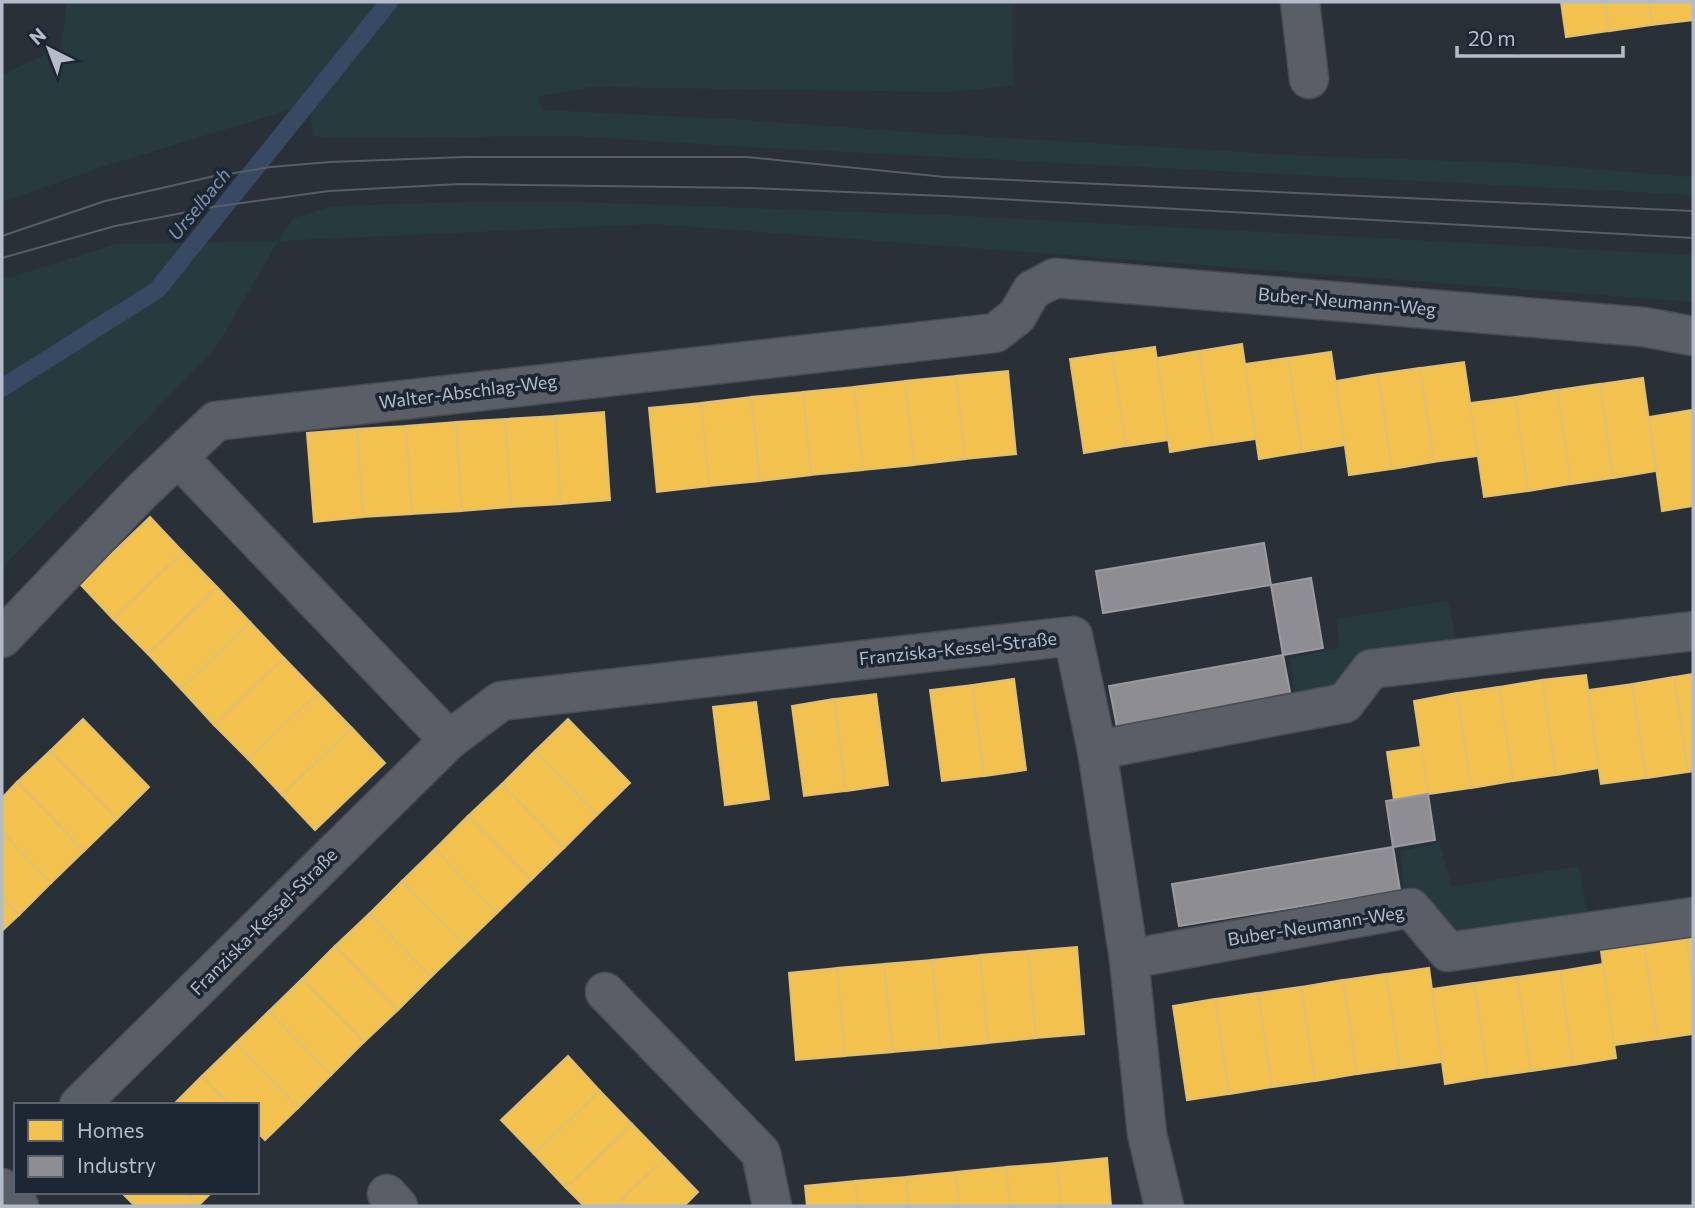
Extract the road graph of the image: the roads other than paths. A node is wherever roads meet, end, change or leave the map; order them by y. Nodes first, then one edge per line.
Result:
1 (1300, 2) edge
2 (1308, 79) dead end
3 (1017, 316) joint
4 (1693, 336) edge
5 (178, 457) junction
6 (1693, 631) edge
7 (2, 638) edge
8 (449, 740) junction
9 (1097, 750) junction
10 (1693, 916) edge
11 (1129, 959) junction
12 (605, 992) dead end
13 (81, 1103) edge
14 (2, 1188) edge
15 (19, 1206) edge
16 (772, 1206) edge
17 (1164, 1206) edge

1 - 2 street
3 - 4 street, Buber-Neumann-Weg
3 - 5 street, Walter-Abschlag-Weg
5 - 7 street, Walter-Abschlag-Weg
5 - 8 street
6 - 9 street
8 - 9 street, Franziska-Kessel-Straße
8 - 13 street, Franziska-Kessel-Straße
9 - 11 street, Franziska-Kessel-Straße
10 - 11 street, Buber-Neumann-Weg
11 - 17 street, Franziska-Kessel-Straße
12 - 16 street
14 - 15 street

